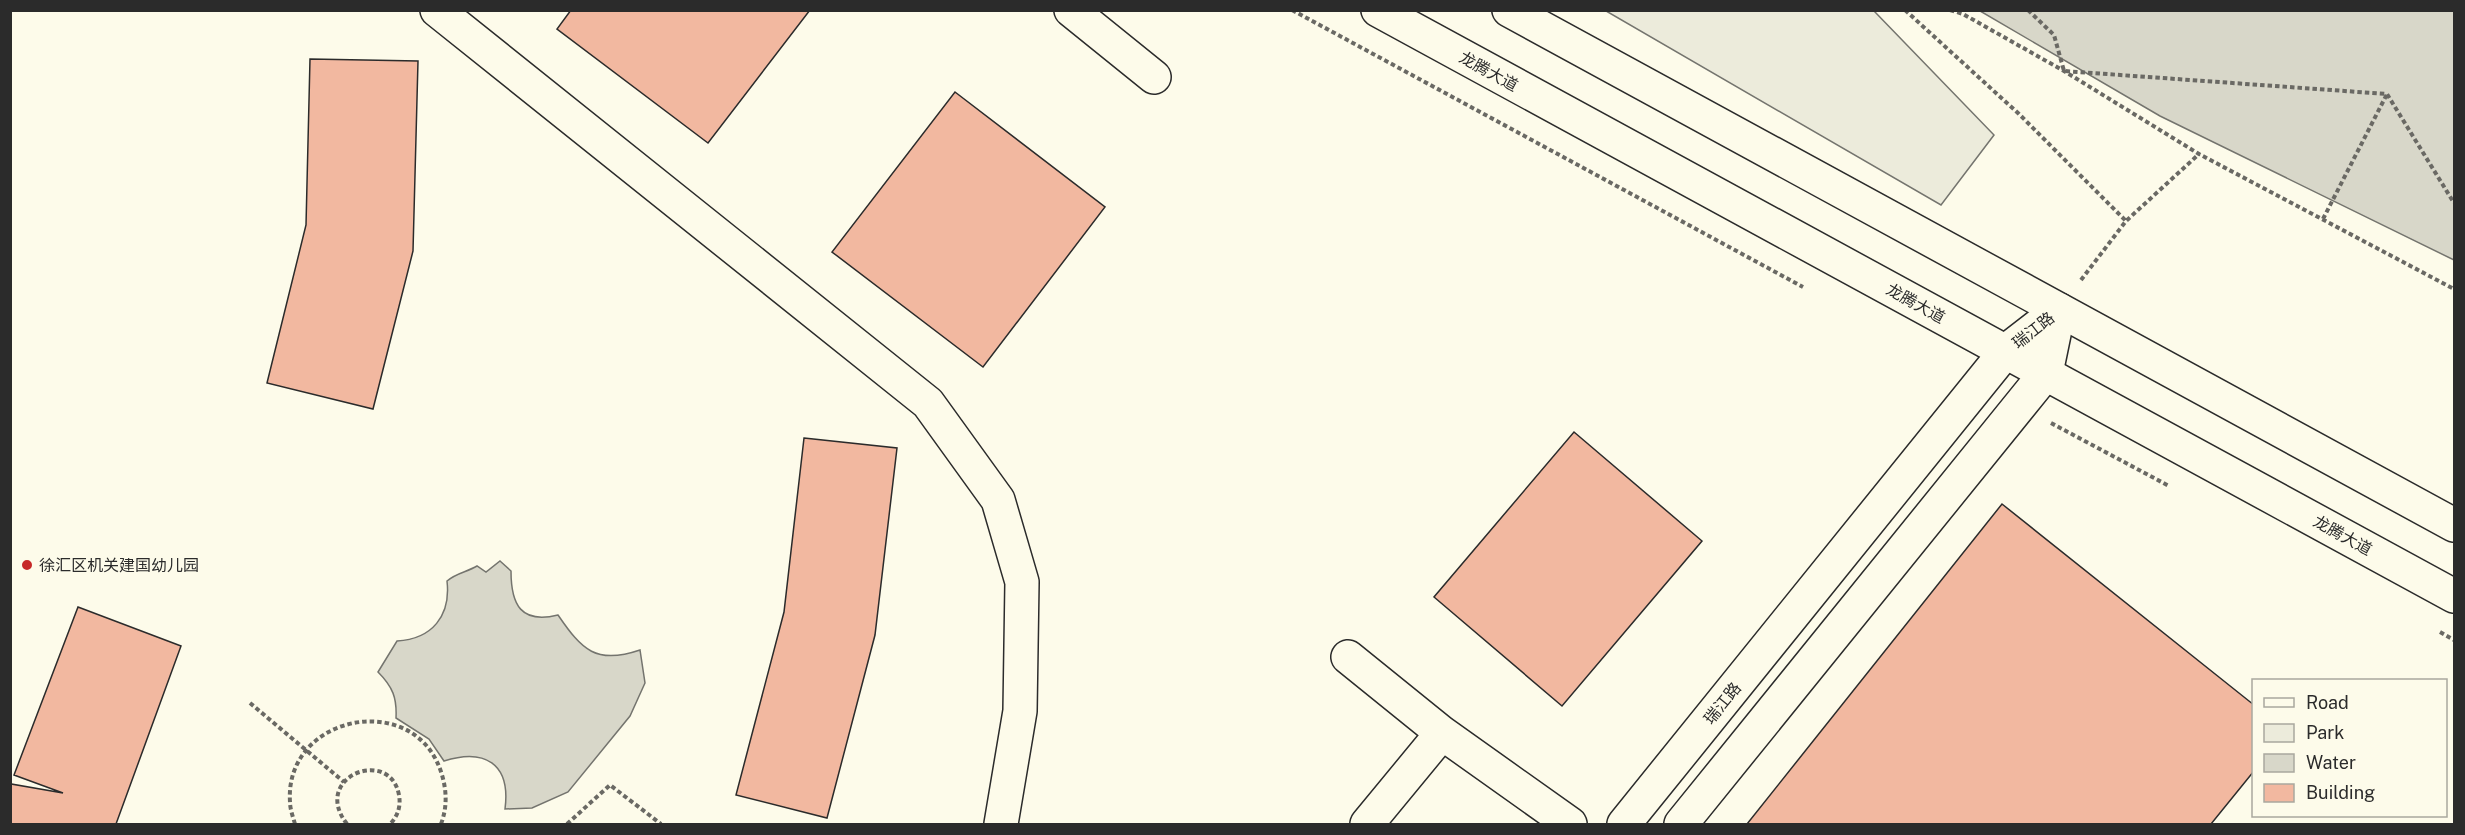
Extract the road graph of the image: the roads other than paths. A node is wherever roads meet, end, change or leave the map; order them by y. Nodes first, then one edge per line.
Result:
1 (437, 10) edge
2 (1071, 10) edge
3 (1378, 10) edge
4 (1509, 10) edge
5 (1154, 77) dead end
6 (2059, 310) junction
7 (2006, 351) junction
8 (2046, 373) junction
9 (2454, 525) edge
10 (2454, 596) edge
11 (1348, 657) dead end
12 (1442, 733) junction
13 (1001, 825) edge
14 (1367, 825) edge
15 (1570, 825) edge
16 (1624, 825) edge
17 (1681, 825) edge

1 - 13 main road
2 - 5 main road
3 - 7 main road, 龙腾大道
4 - 6 main road
6 - 7 main road, 瑞江路
6 - 8 main road, 瑞江路
6 - 9 main road
7 - 8 main road, 龙腾大道
7 - 16 main road, 瑞江路
8 - 10 main road, 龙腾大道
8 - 17 main road, 瑞江路
11 - 12 main road
12 - 14 main road
12 - 15 main road

